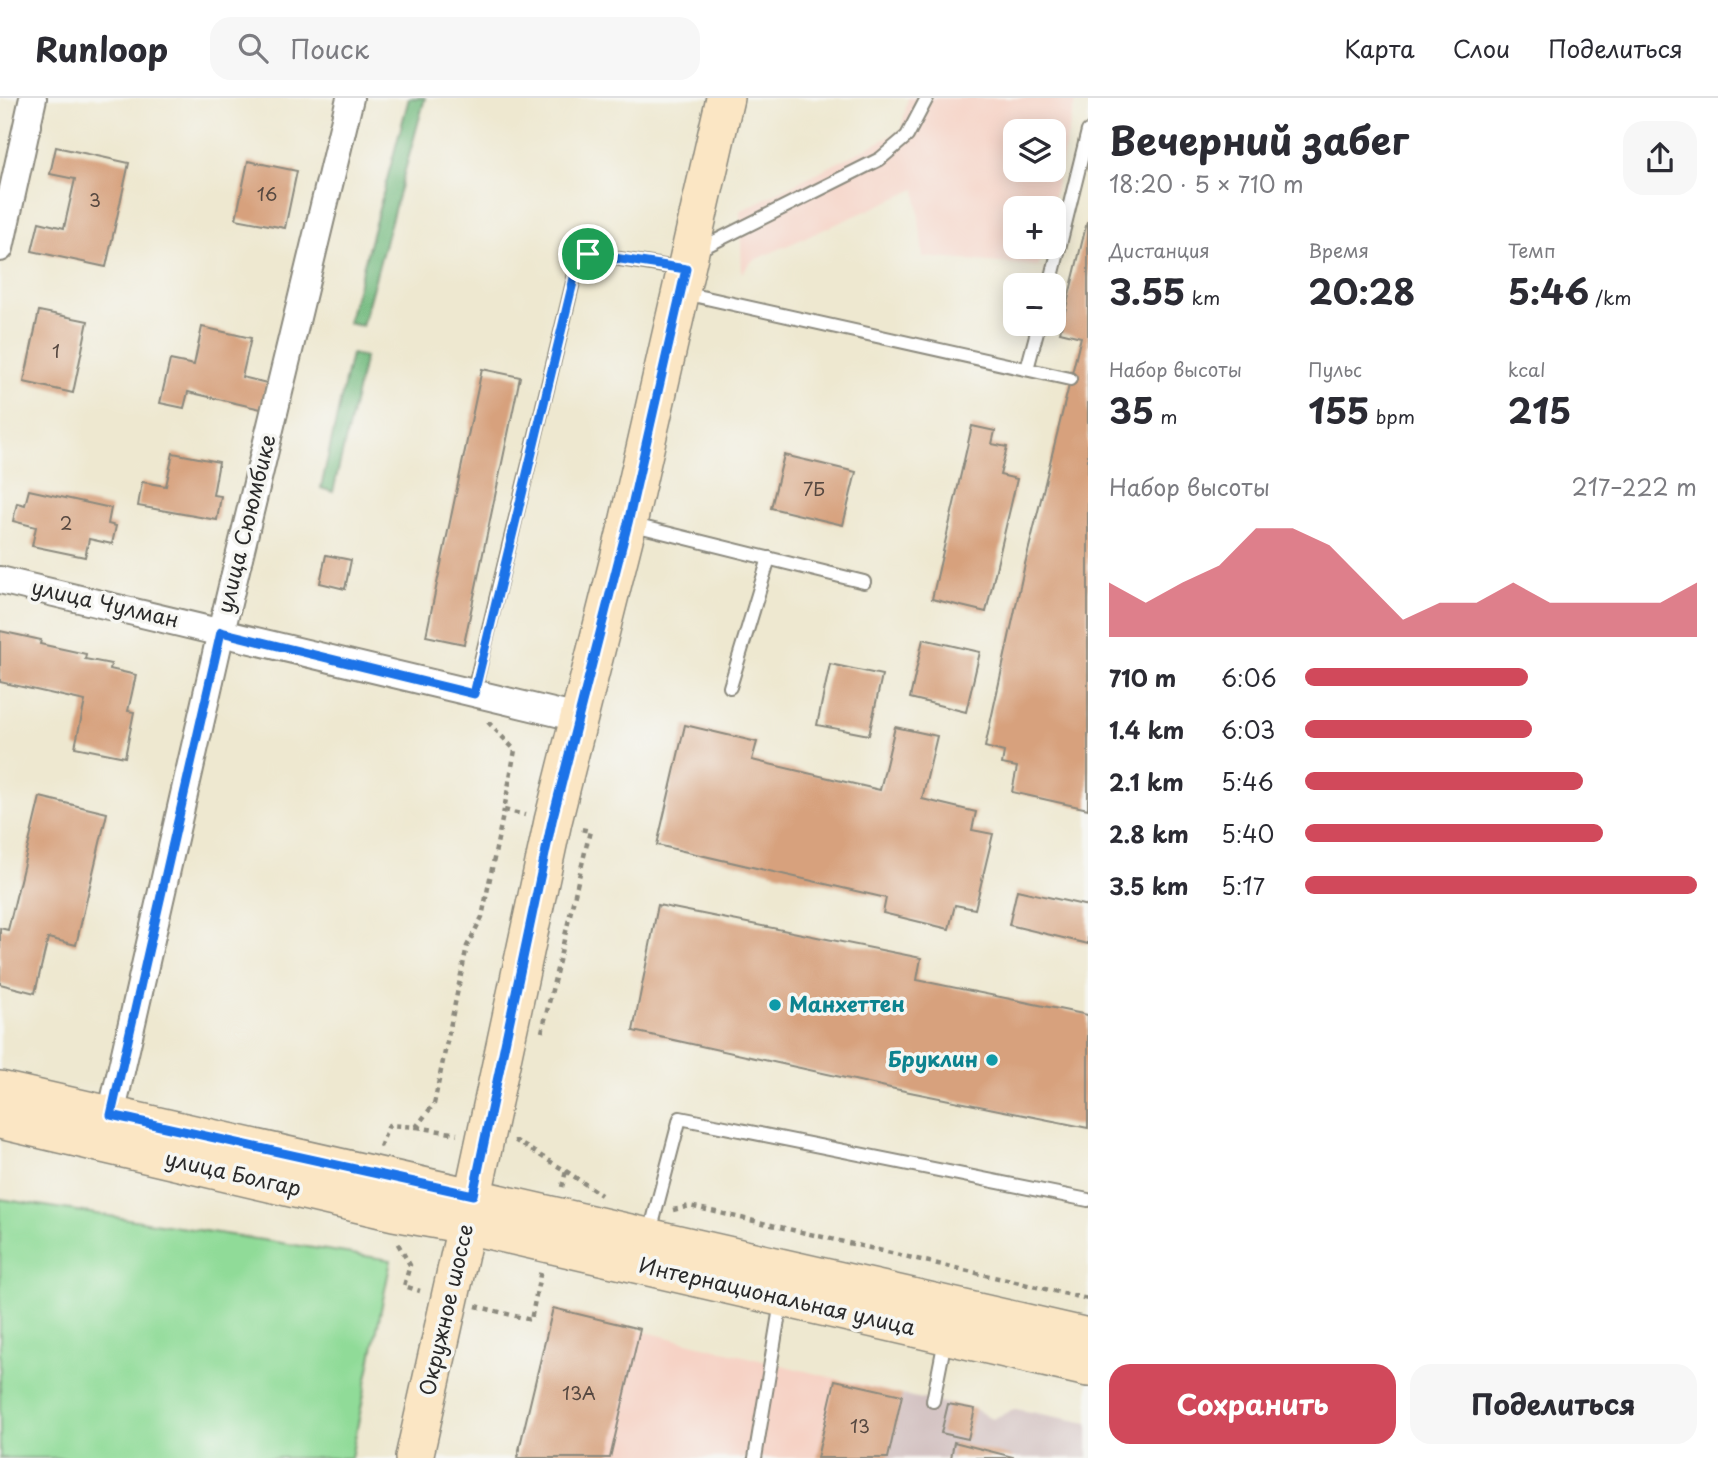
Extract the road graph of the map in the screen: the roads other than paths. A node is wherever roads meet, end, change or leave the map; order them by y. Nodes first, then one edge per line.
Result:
1 (33, 98) edge
2 (350, 98) edge
3 (725, 98) edge
4 (927, 98) edge
5 (1088, 131) edge
6 (0, 248) edge
7 (685, 272) junction
8 (1053, 273) edge
9 (1036, 336) edge
10 (1027, 369) junction
11 (1070, 379) dead end
12 (628, 523) junction
13 (769, 558) junction
14 (0, 580) edge
15 (864, 582) dead end
16 (221, 632) junction
17 (730, 687) dead end
18 (474, 694) junction
19 (578, 718) junction
20 (0, 1090) edge
21 (111, 1115) junction
22 (0, 1120) edge
23 (1088, 1200) edge
24 (469, 1210) junction
25 (649, 1236) junction
26 (782, 1298) junction
27 (946, 1335) junction
28 (1088, 1337) edge
29 (1088, 1368) edge
30 (933, 1401) dead end
31 (414, 1458) edge
32 (755, 1458) edge

1 - 6 street
2 - 16 street, улица Сююмбике
3 - 7 street, Окружное шоссе
4 - 7 lane
5 - 8 lane
7 - 10 lane
7 - 12 street, Окружное шоссе
7 - 18 lane
9 - 10 lane
10 - 11 lane
12 - 13 lane
12 - 19 street, Окружное шоссе
13 - 15 lane
13 - 17 lane
14 - 16 street, улица Чулман
16 - 18 street, улица Чулман
16 - 21 street, улица Сююмбике
18 - 19 street, улица Чулман
19 - 24 street, Окружное шоссе
20 - 21 street, улица Болгар
21 - 24 street, улица Болгар
22 - 24 street, улица Болгар
23 - 25 lane
24 - 25 street, Интернациональная улица
24 - 26 street, Интернациональная улица
24 - 31 street, Окружное шоссе
25 - 28 street, Интернациональная улица
26 - 27 street, Интернациональная улица
26 - 32 lane
27 - 29 street, Интернациональная улица
27 - 30 lane

